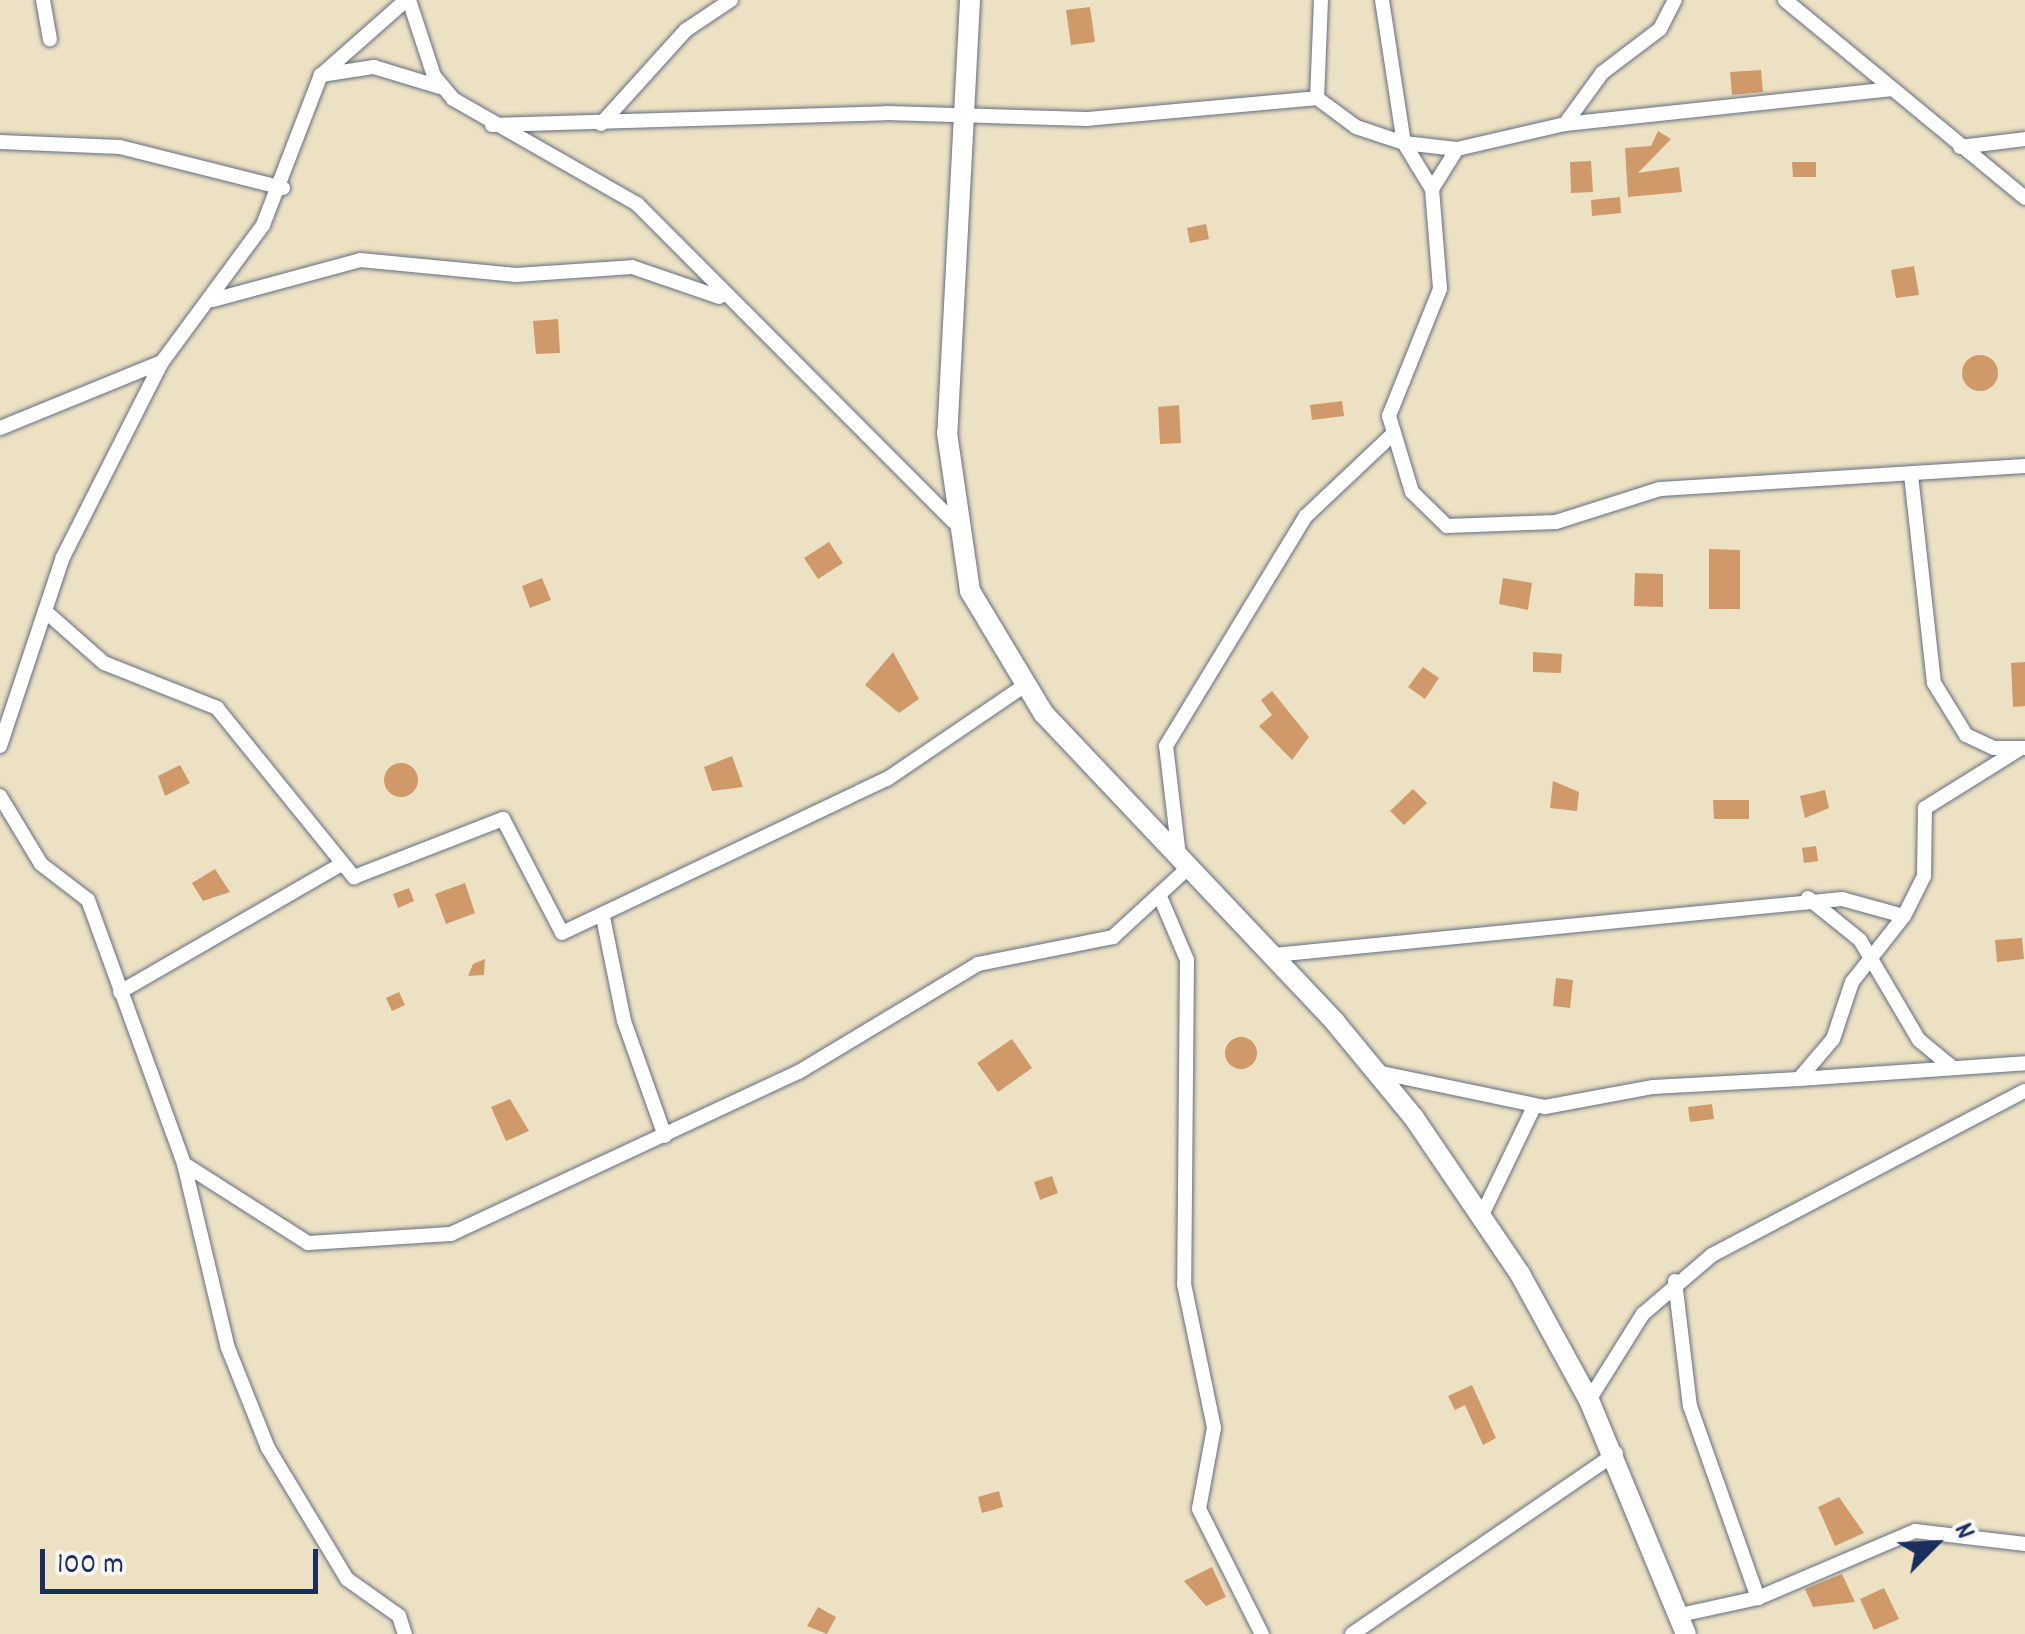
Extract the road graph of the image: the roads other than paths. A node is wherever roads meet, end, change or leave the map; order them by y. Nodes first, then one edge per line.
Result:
1 (43, 0) edge
2 (408, 0) edge
3 (731, 0) edge
4 (970, 0) edge
5 (1321, 0) edge
6 (1382, 0) edge
7 (1785, 0) edge
8 (1678, 1) edge
9 (50, 39) dead end
10 (322, 75) junction
11 (440, 88) junction
12 (1890, 89) junction
13 (1318, 98) junction
14 (963, 118) junction
15 (601, 124) junction
16 (1566, 124) junction
17 (492, 125) junction
18 (2025, 140) edge
19 (0, 142) edge
20 (1404, 143) junction
21 (1960, 147) junction
22 (1457, 149) junction
23 (283, 188) junction
24 (1432, 190) junction
25 (2025, 198) edge
26 (722, 298) junction
27 (212, 300) junction
28 (162, 362) junction
29 (0, 428) edge
30 (1391, 436) junction
31 (2025, 466) edge
32 (1911, 475) junction
33 (953, 520) junction
34 (45, 611) junction
35 (1024, 686) junction
36 (0, 746) edge
37 (2023, 749) edge
38 (0, 796) edge
39 (1184, 862) junction
40 (342, 864) junction
41 (1807, 898) junction
42 (1161, 899) junction
43 (1904, 916) junction
44 (603, 917) junction
45 (1274, 955) junction
46 (1870, 955) junction
47 (120, 992) junction
48 (2025, 1063) edge
49 (1956, 1069) junction
50 (1377, 1072) junction
51 (1800, 1078) junction
52 (2025, 1091) edge
53 (1534, 1107) junction
54 (665, 1136) junction
55 (184, 1164) junction
56 (1481, 1218) junction
57 (1676, 1281) junction
58 (1588, 1400) junction
59 (1616, 1453) junction
60 (2025, 1544) edge
61 (1758, 1598) junction
62 (1683, 1624) edge
63 (405, 1634) edge
64 (1262, 1634) edge
65 (1352, 1634) edge

1 - 9 street
2 - 10 street
2 - 11 street
3 - 15 street
4 - 14 street
5 - 13 street
6 - 20 street
7 - 12 street
8 - 16 street
10 - 11 street
10 - 23 street
11 - 17 street
12 - 16 street
12 - 21 street
13 - 14 street
13 - 20 street
14 - 15 street
14 - 33 street
15 - 17 street
16 - 22 street
17 - 26 street
18 - 21 street
19 - 23 street
20 - 22 street
20 - 24 street
21 - 25 street
22 - 24 street
23 - 27 street
24 - 30 street
26 - 27 street
26 - 33 street
27 - 28 street
28 - 29 street
28 - 34 street
30 - 32 street
30 - 39 street
31 - 32 street
32 - 37 street
33 - 35 street
34 - 36 street
34 - 40 street
35 - 39 street
35 - 44 street
37 - 43 street
38 - 47 street
39 - 42 street
39 - 45 street
40 - 44 street
40 - 47 street
41 - 43 street
41 - 45 street
41 - 46 street
42 - 54 street
42 - 64 street
43 - 46 street
44 - 54 street
45 - 50 street
46 - 49 street
46 - 51 street
47 - 55 street
48 - 49 street
49 - 51 street
50 - 53 street
50 - 56 street
51 - 53 street
52 - 57 street
53 - 56 street
54 - 55 street
55 - 63 street
56 - 58 street
57 - 58 street
57 - 61 street
58 - 59 street
59 - 62 street
59 - 65 street
60 - 61 street
61 - 62 street

